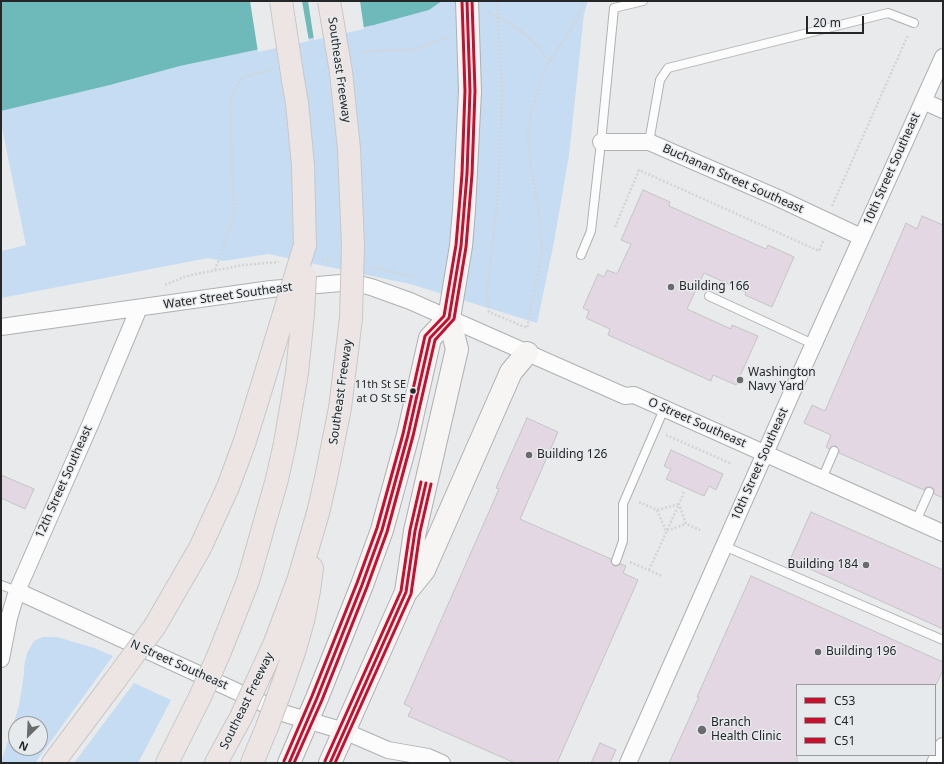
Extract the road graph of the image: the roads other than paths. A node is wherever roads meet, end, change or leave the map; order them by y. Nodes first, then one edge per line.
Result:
1 (281, 1) edge
2 (329, 1) edge
3 (467, 1) edge
4 (643, 1) edge
5 (914, 23) road end
6 (943, 57) edge
7 (923, 100) junction
8 (943, 110) edge
9 (601, 142) junction
10 (649, 142) junction
11 (861, 238) junction
12 (581, 255) dead end
13 (709, 296) dead end
14 (138, 308) junction
15 (293, 315) junction
16 (449, 318) junction
17 (1, 327) edge
18 (813, 344) junction
19 (527, 353) junction
20 (664, 409) junction
21 (834, 451) dead end
22 (764, 453) junction
23 (822, 479) junction
24 (929, 492) dead end
25 (318, 513) junction
26 (916, 521) junction
27 (943, 533) edge
28 (724, 546) junction
29 (616, 561) dead end
30 (1, 584) edge
31 (17, 591) junction
32 (406, 592) junction
33 (943, 640) edge
34 (1, 659) edge
35 (308, 720) junction
36 (344, 731) junction
37 (943, 746) edge
38 (388, 750) junction
39 (53, 763) edge
40 (167, 763) edge
41 (216, 763) edge
42 (252, 763) edge
43 (289, 763) edge
44 (330, 763) edge
45 (400, 763) edge
46 (442, 763) edge
47 (628, 763) edge
48 (935, 763) edge

1 - 15 highway, bridge
2 - 25 highway, Southeast Freeway, bridge
3 - 16 main road, bridge
4 - 9 lane
5 - 10 lane
6 - 7 street, 10th Street Southeast
7 - 8 street
7 - 11 street, 10th Street Southeast
9 - 10 street, Buchanan Street Southeast
9 - 12 lane
10 - 11 street, Buchanan Street Southeast
11 - 18 street, 10th Street Southeast
13 - 18 lane
14 - 16 street, Water Street Southeast
14 - 17 street, Water Street Southeast
14 - 31 street, 12th Street Southeast
15 - 39 highway, bridge
15 - 40 highway, bridge
16 - 19 street, O Street Southeast
16 - 32 main road
16 - 35 main road
18 - 22 street, 10th Street Southeast
19 - 20 street, O Street Southeast
19 - 32 main road
20 - 22 street, O Street Southeast
20 - 29 lane
21 - 23 lane
22 - 23 street, O Street Southeast
22 - 28 street, 10th Street Southeast
23 - 26 street, O Street Southeast
24 - 26 lane
25 - 41 highway, Southeast Freeway, bridge
25 - 42 highway, bridge
26 - 27 street, O Street Southeast
28 - 33 lane
28 - 47 street, 10th Street Southeast
30 - 31 lane
31 - 34 street, 12th Street Southeast
31 - 35 street, N Street Southeast
32 - 36 main road
35 - 36 street, N Street Southeast
35 - 43 main road
36 - 38 street, N Street Southeast
36 - 44 main road
37 - 48 street
38 - 45 street, N Street Southeast
38 - 46 street, N Street Southeast

